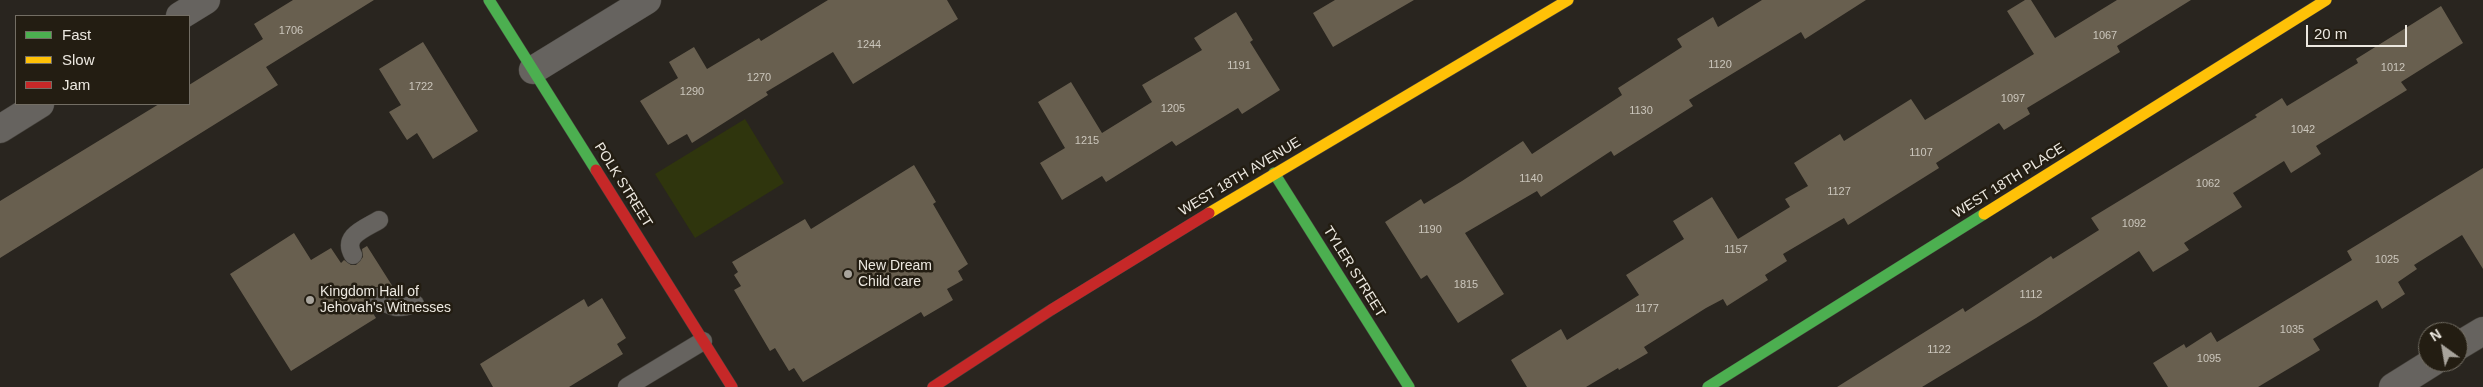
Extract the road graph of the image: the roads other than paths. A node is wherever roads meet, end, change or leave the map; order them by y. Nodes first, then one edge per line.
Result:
1 (206, 0) edge
2 (489, 0) edge
3 (647, 0) edge
4 (1568, 0) edge
5 (2326, 0) edge
6 (182, 15) edge
7 (533, 70) junction
8 (38, 105) edge
9 (0, 128) edge
10 (1274, 173) junction
11 (379, 220) dead end
12 (353, 255) dead end
13 (378, 297) dead end
14 (415, 304) dead end
15 (2483, 331) edge
16 (2468, 340) edge
17 (703, 341) junction
18 (627, 387) edge
19 (732, 387) edge
20 (933, 387) edge
21 (1409, 387) edge
22 (1708, 387) edge

1 - 6 street
2 - 7 street, POLK STREET
3 - 7 street
4 - 10 street, WEST 18TH AVENUE
5 - 22 street, WEST 18TH PLACE
7 - 17 street, POLK STREET
8 - 9 street
10 - 20 street, WEST 18TH AVENUE
10 - 21 street, TYLER STREET
11 - 12 lane
13 - 14 lane
15 - 16 street
17 - 18 lane
17 - 19 street, POLK STREET

